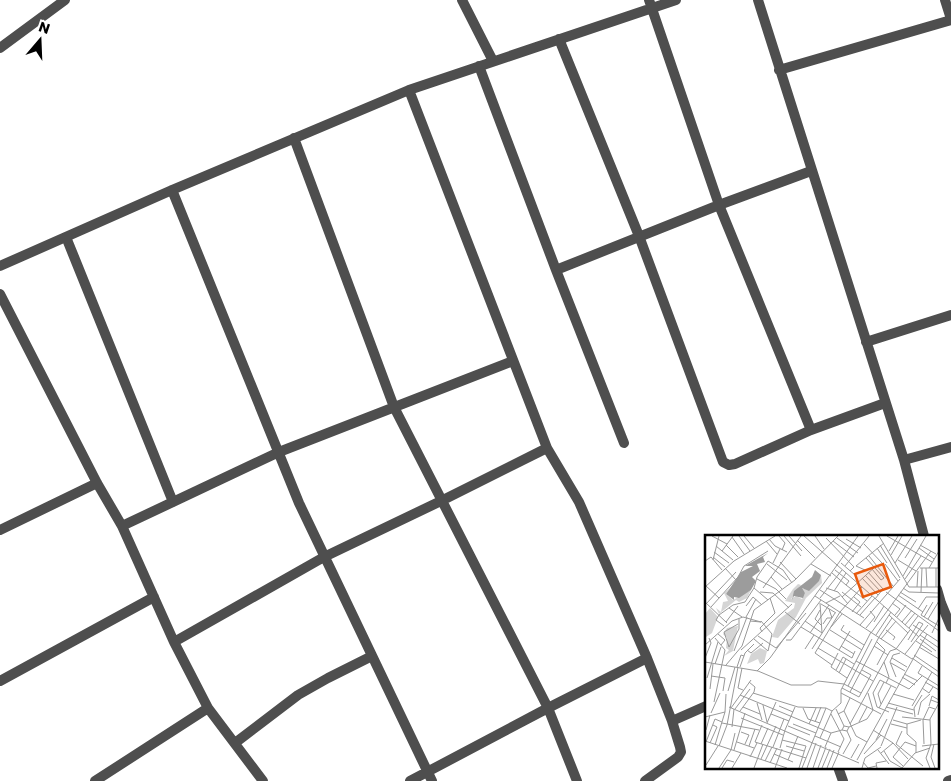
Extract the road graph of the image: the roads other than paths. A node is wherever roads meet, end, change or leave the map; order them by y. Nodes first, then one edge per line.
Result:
1 (64, 0) edge
2 (462, 0) edge
3 (676, 0) edge
4 (758, 0) edge
5 (945, 0) edge
6 (650, 4) edge
7 (951, 20) edge
8 (560, 39) junction
9 (0, 48) edge
10 (493, 61) junction
11 (479, 66) junction
12 (779, 70) junction
13 (410, 90) junction
14 (294, 138) junction
15 (811, 171) junction
16 (172, 190) junction
17 (719, 205) junction
18 (639, 236) junction
19 (66, 237) junction
20 (0, 266) edge
21 (556, 270) junction
22 (0, 294) edge
23 (951, 315) edge
24 (866, 342) junction
25 (513, 361) junction
26 (886, 403) junction
27 (394, 407) junction
28 (811, 430) junction
29 (624, 443) dead end
30 (951, 447) edge
31 (547, 448) junction
32 (279, 452) junction
33 (904, 460) junction
34 (97, 483) junction
35 (443, 500) junction
36 (173, 502) junction
37 (122, 526) junction
38 (0, 530) edge
39 (924, 535) edge
40 (324, 557) junction
41 (154, 597) junction
42 (939, 604) edge
43 (951, 627) edge
44 (174, 642) junction
45 (372, 656) junction
46 (646, 658) junction
47 (0, 681) edge
48 (705, 706) edge
49 (208, 708) junction
50 (548, 708) junction
51 (672, 721) junction
52 (235, 743) junction
53 (838, 768) edge
54 (430, 776) edge
55 (96, 781) edge
56 (263, 781) edge
57 (410, 781) edge
58 (577, 781) edge
59 (645, 781) edge
60 (843, 781) edge

1 - 9 street
2 - 10 street
3 - 6 street
4 - 12 street
5 - 7 street
6 - 8 street
6 - 17 street
7 - 12 street
8 - 10 street
8 - 18 street
10 - 11 street
11 - 13 street
11 - 21 street
12 - 15 street
13 - 14 street
13 - 25 street
14 - 16 street
14 - 27 street
15 - 17 street
15 - 24 street
16 - 19 street
16 - 32 street
17 - 18 street
17 - 28 street
18 - 21 street
18 - 28 street
19 - 20 street
19 - 36 street
21 - 29 street
22 - 34 street
23 - 24 street
24 - 26 street
25 - 27 street
25 - 31 street
26 - 28 street
26 - 33 street
27 - 32 street
27 - 35 street
30 - 33 street
31 - 35 street
31 - 46 street
32 - 36 street
32 - 40 street
33 - 39 street
34 - 37 street
34 - 38 street
35 - 40 street
35 - 50 street
36 - 37 street
37 - 41 street
40 - 44 street
40 - 45 street
41 - 44 street
41 - 47 street
42 - 43 street
44 - 49 street
45 - 52 street
45 - 54 street
46 - 50 street
46 - 51 street
48 - 51 street
49 - 52 street
49 - 55 street
50 - 54 street
50 - 58 street
51 - 59 street
52 - 56 street
53 - 60 street
54 - 57 street

